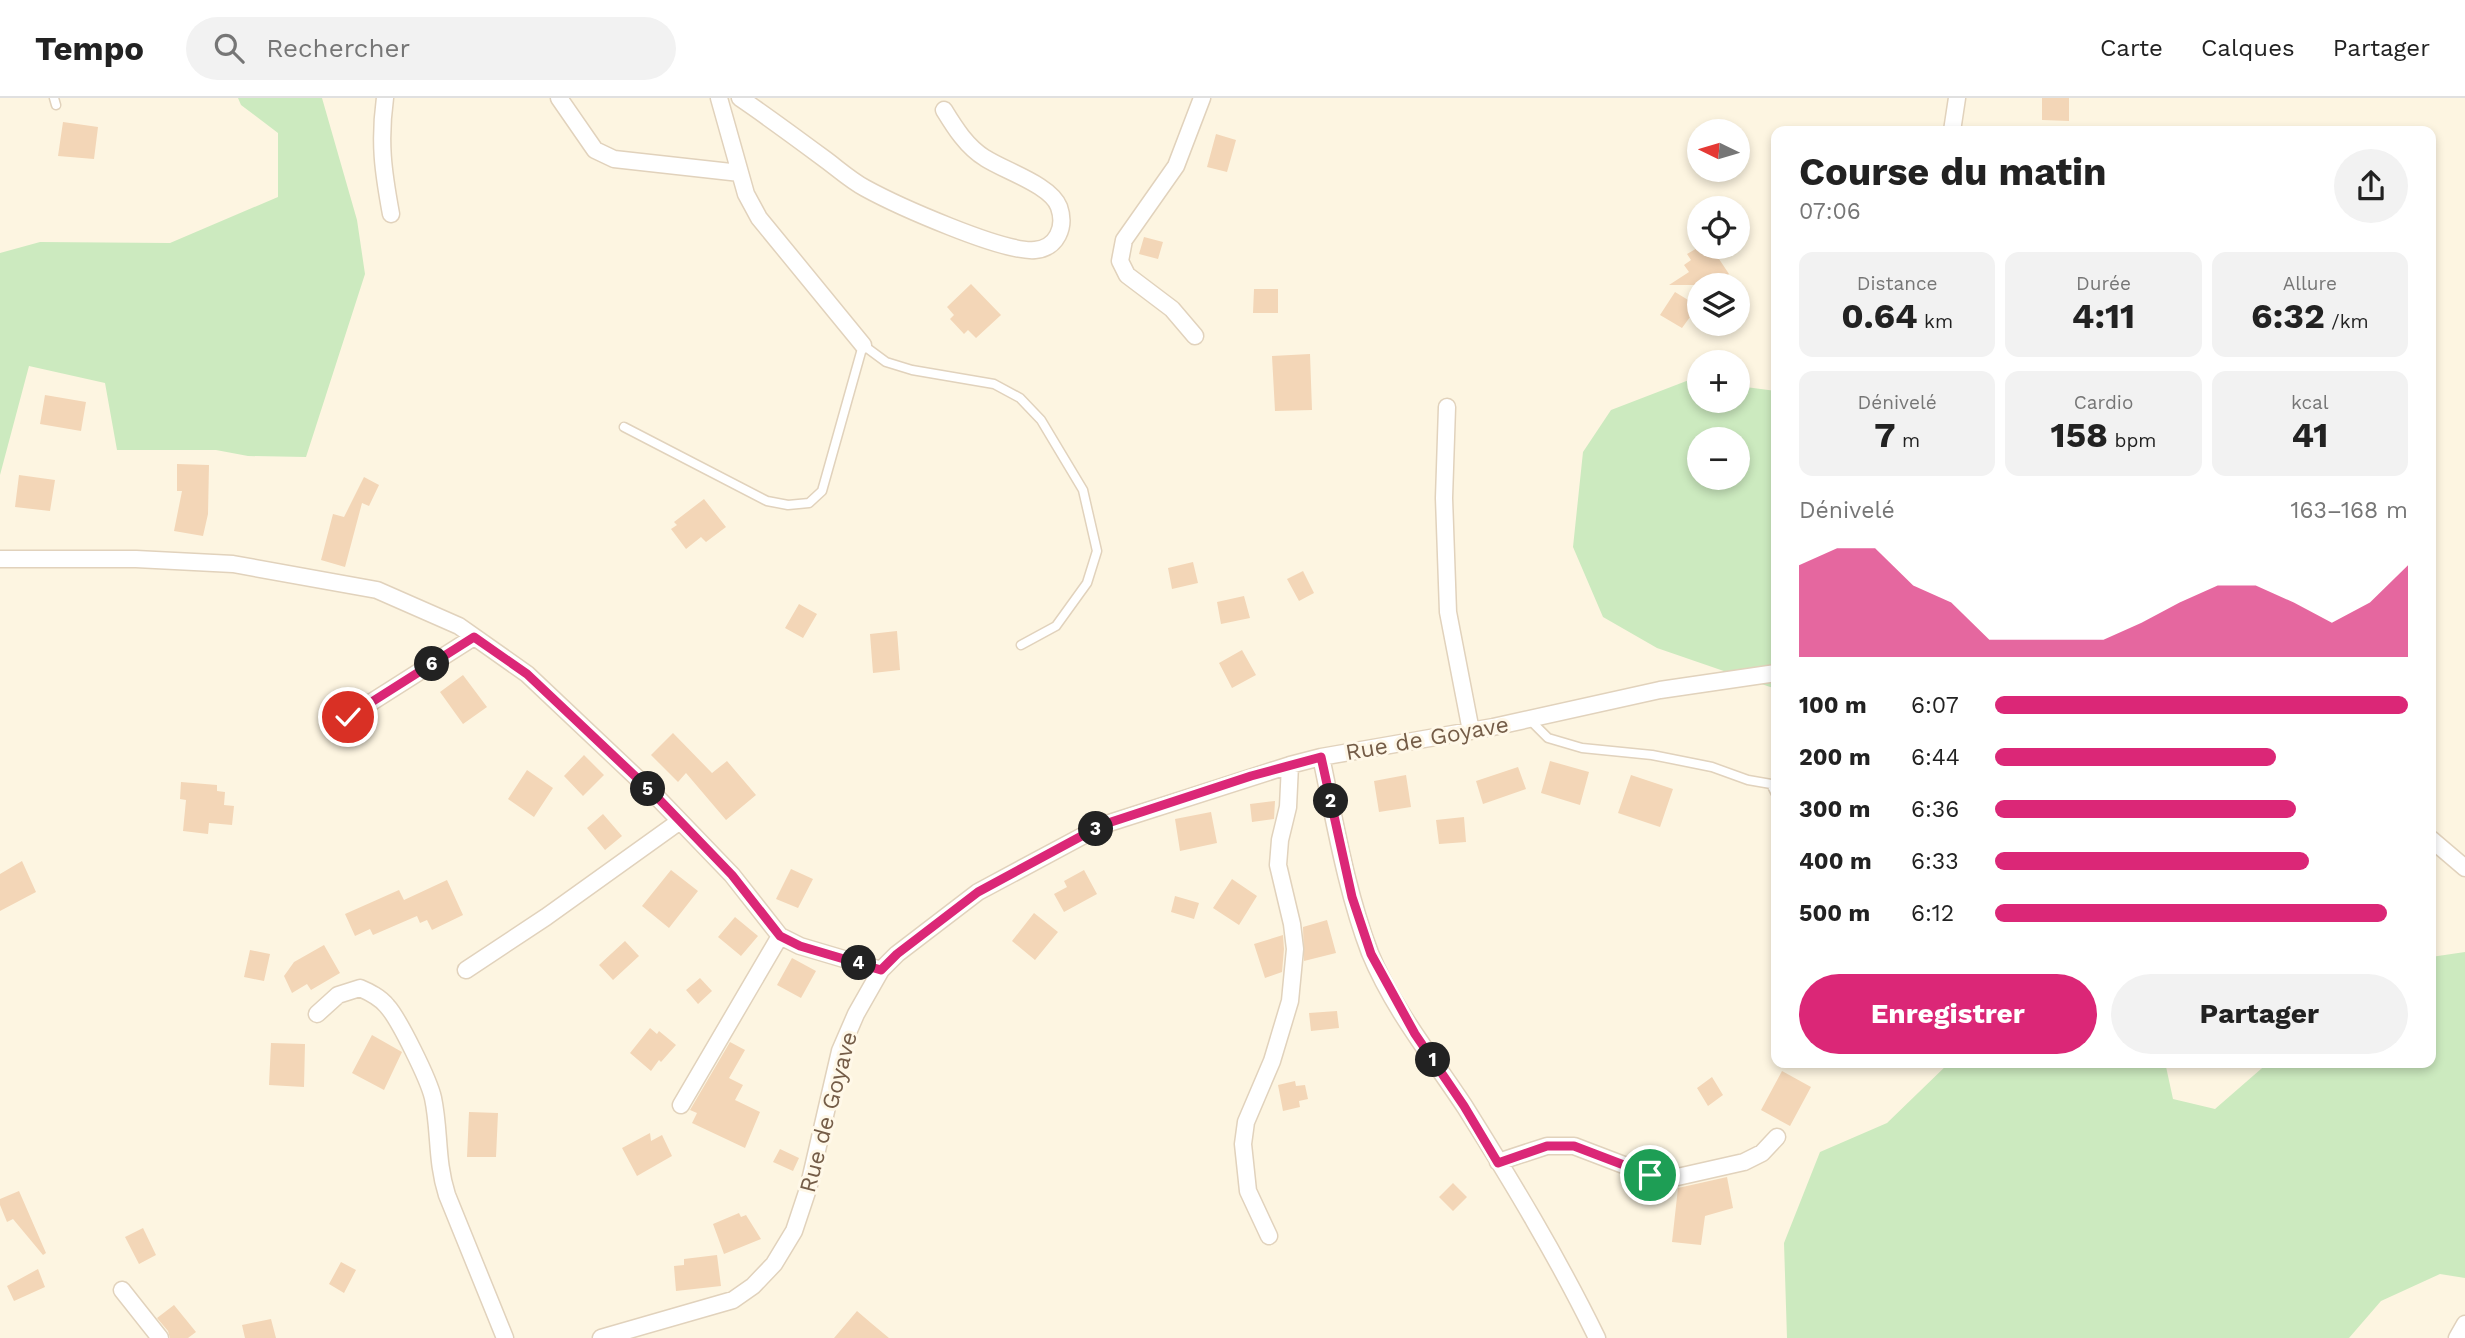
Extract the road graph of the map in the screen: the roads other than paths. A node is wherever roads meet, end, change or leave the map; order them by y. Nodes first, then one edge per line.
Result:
1 (385, 98) edge
2 (559, 98) edge
3 (719, 98) edge
4 (740, 98) edge
5 (1202, 98) edge
6 (1957, 98) edge
7 (944, 110) dead end
8 (1953, 126) edge
9 (740, 173) junction
10 (391, 214) dead end
11 (1195, 335) dead end
12 (863, 345) junction
13 (1447, 407) dead end
14 (624, 427) dead end
15 (0, 558) edge
16 (474, 637) junction
17 (1021, 645) dead end
18 (1771, 674) edge
19 (348, 717) dead end
20 (1529, 719) junction
21 (1471, 731) junction
22 (1321, 757) junction
23 (1290, 765) junction
24 (1771, 784) edge
25 (680, 821) junction
26 (2436, 843) edge
27 (2465, 867) edge
28 (780, 936) junction
29 (466, 970) dead end
30 (881, 970) junction
31 (317, 1014) dead end
32 (681, 1105) dead end
33 (1777, 1137) dead end
34 (1498, 1163) junction
35 (1269, 1236) dead end
36 (122, 1290) dead end
37 (2465, 1324) edge
38 (160, 1338) edge
39 (505, 1338) edge
40 (601, 1338) edge
41 (1597, 1338) edge
42 (2457, 1338) edge

1 - 10 street
2 - 9 street
3 - 9 street
4 - 7 street
5 - 11 street
6 - 8 street
9 - 12 street
12 - 14 lane
12 - 17 lane
13 - 21 street
15 - 16 street
16 - 19 street
16 - 25 street
18 - 20 street, Rue de Goyave
20 - 21 street, Rue de Goyave
20 - 24 lane
21 - 22 street, Rue de Goyave
22 - 23 street, Rue de Goyave
22 - 34 street
23 - 30 street, Rue de Goyave
23 - 35 street
25 - 28 street
25 - 29 street
26 - 27 street
28 - 30 street
28 - 32 street
30 - 40 street, Rue de Goyave
31 - 39 street
33 - 34 street
34 - 41 street
36 - 38 street
37 - 42 street

